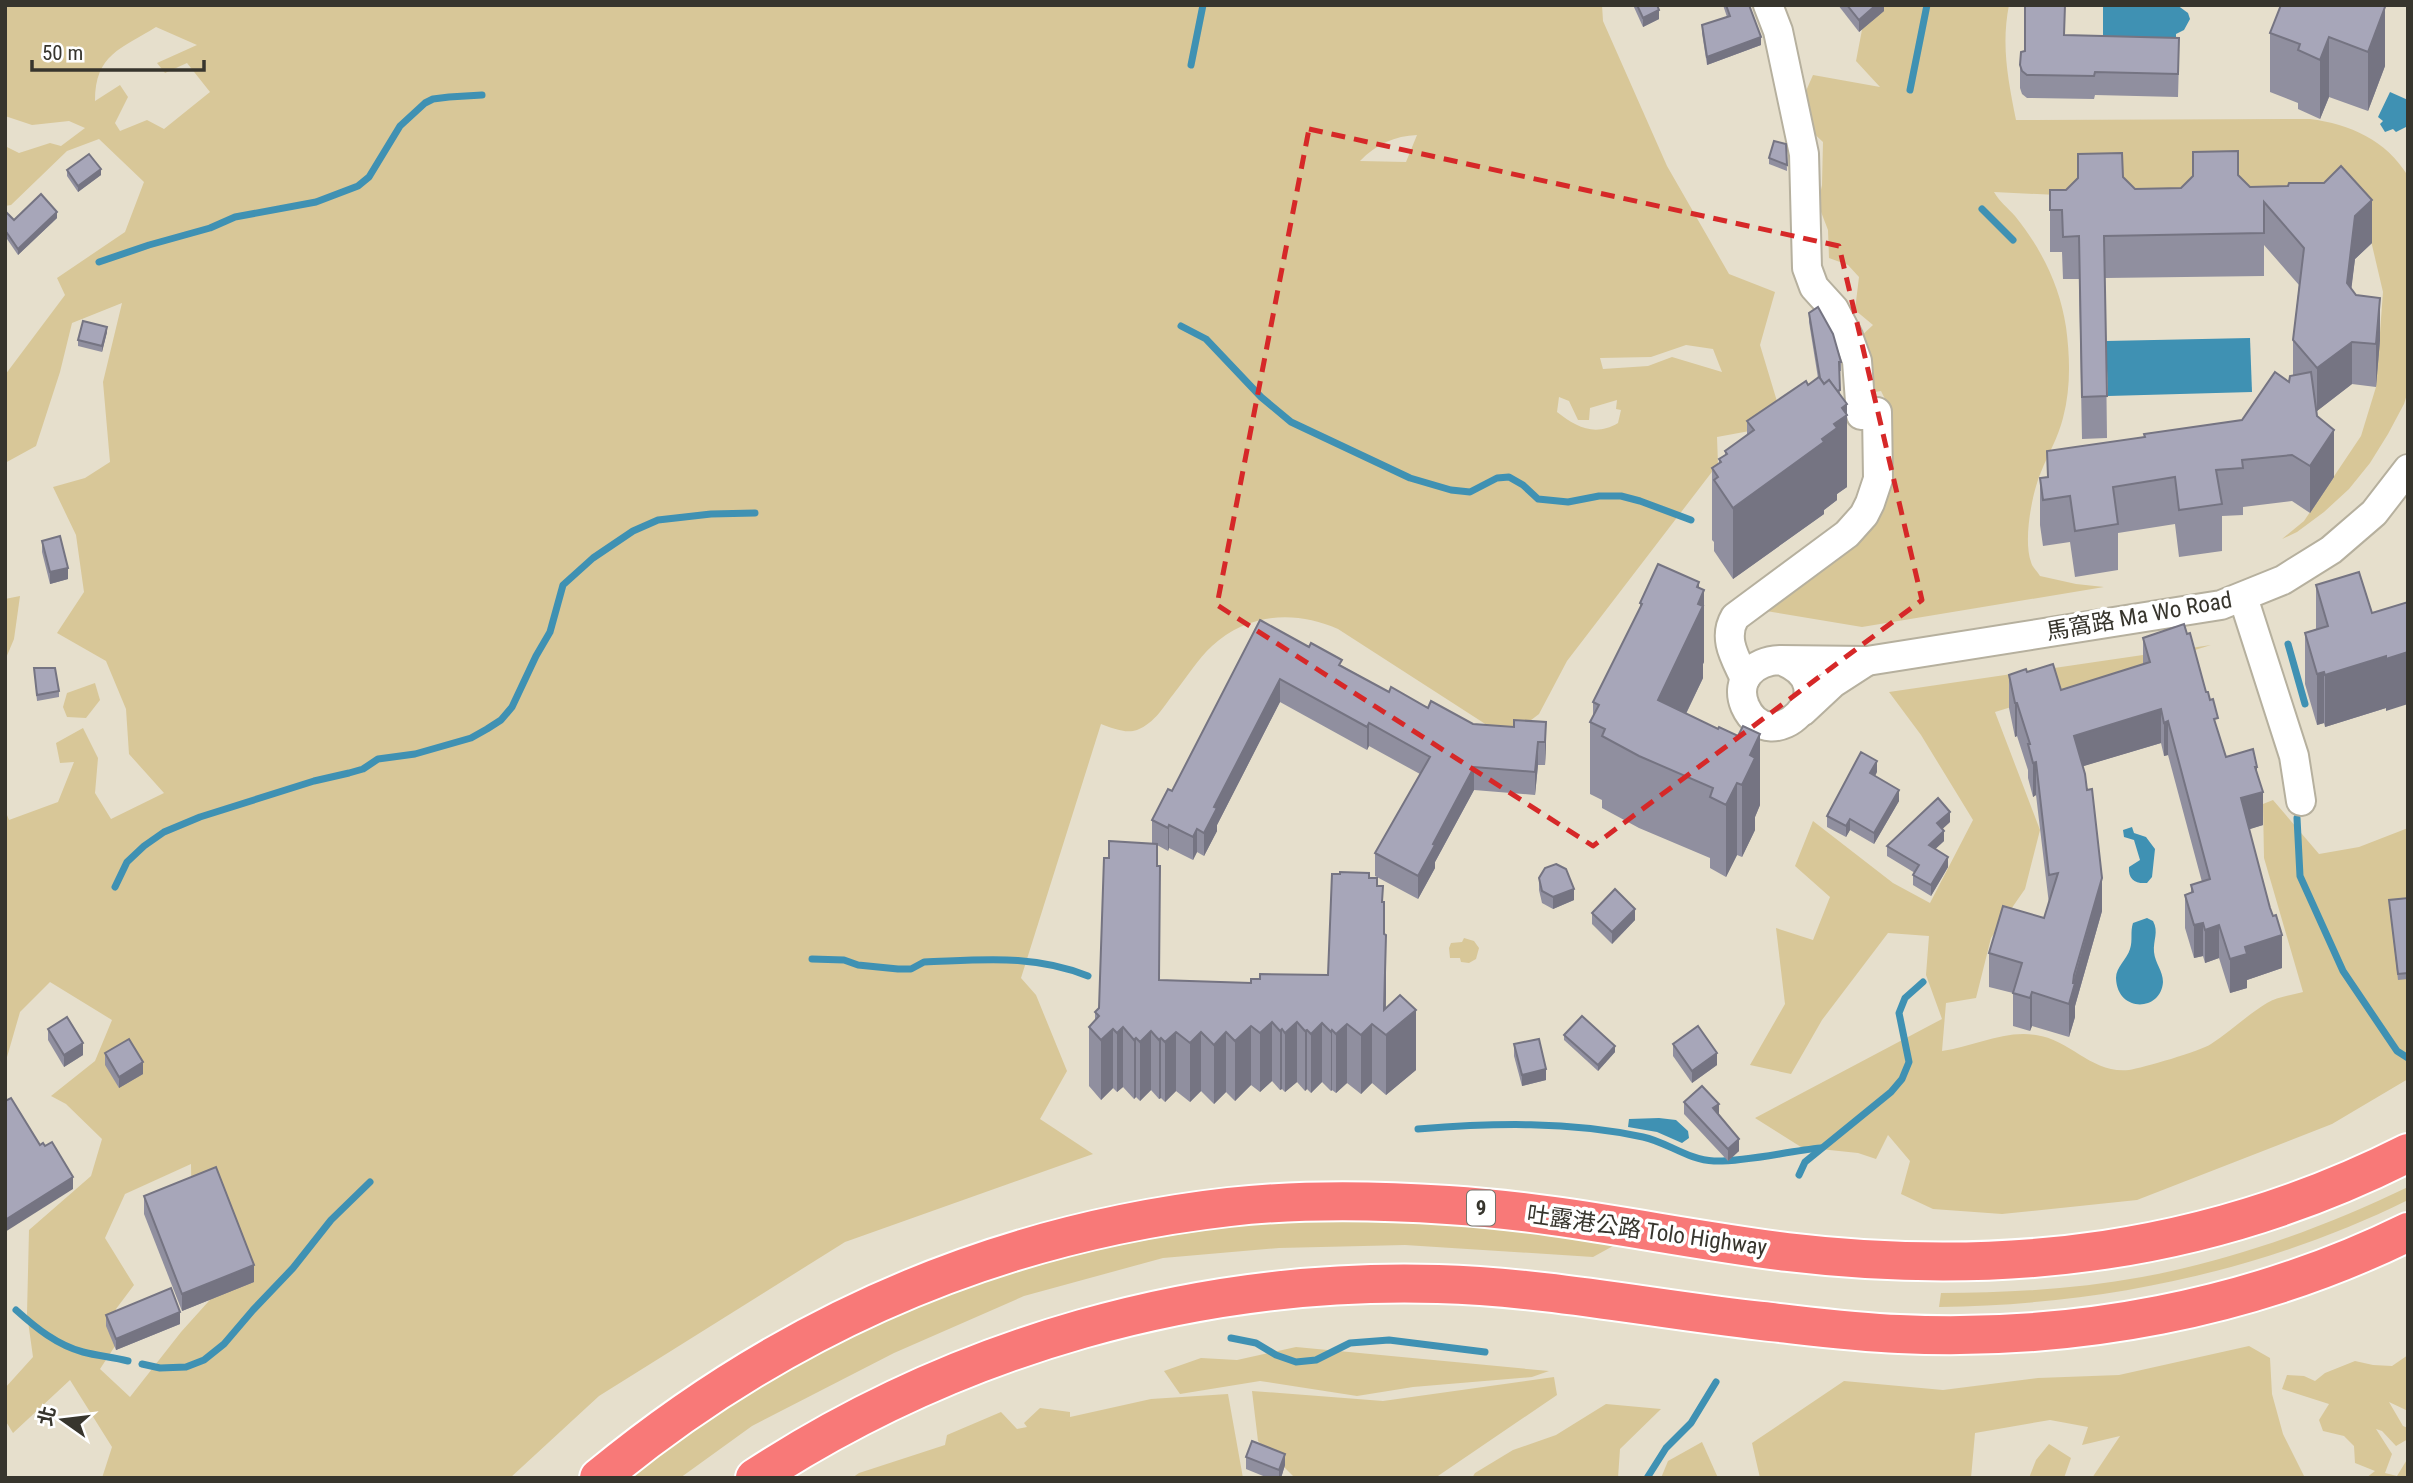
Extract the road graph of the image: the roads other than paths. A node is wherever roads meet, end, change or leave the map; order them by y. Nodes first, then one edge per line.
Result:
1 (1768, 5) edge
2 (2408, 469) edge
3 (2243, 597) junction
4 (1780, 660) junction
5 (1867, 661) junction
6 (1745, 679) junction
7 (1803, 711) junction
8 (2301, 801) dead end
9 (2408, 1153) edge
10 (2408, 1232) edge
11 (599, 1478) edge
12 (755, 1478) edge

1 - 6 street, 馬窩路 Ma Wo Road
2 - 3 street, 馬窩路 Ma Wo Road
3 - 5 street, 馬窩路 Ma Wo Road
3 - 8 street
4 - 5 street, 馬窩路 Ma Wo Road
4 - 6 street, 馬窩路 Ma Wo Road
4 - 7 street
5 - 7 street, 馬窩路 Ma Wo Road
6 - 7 street, 馬窩路 Ma Wo Road
9 - 11 highway, 吐露港公路 Tolo Highway / 9
10 - 12 highway

